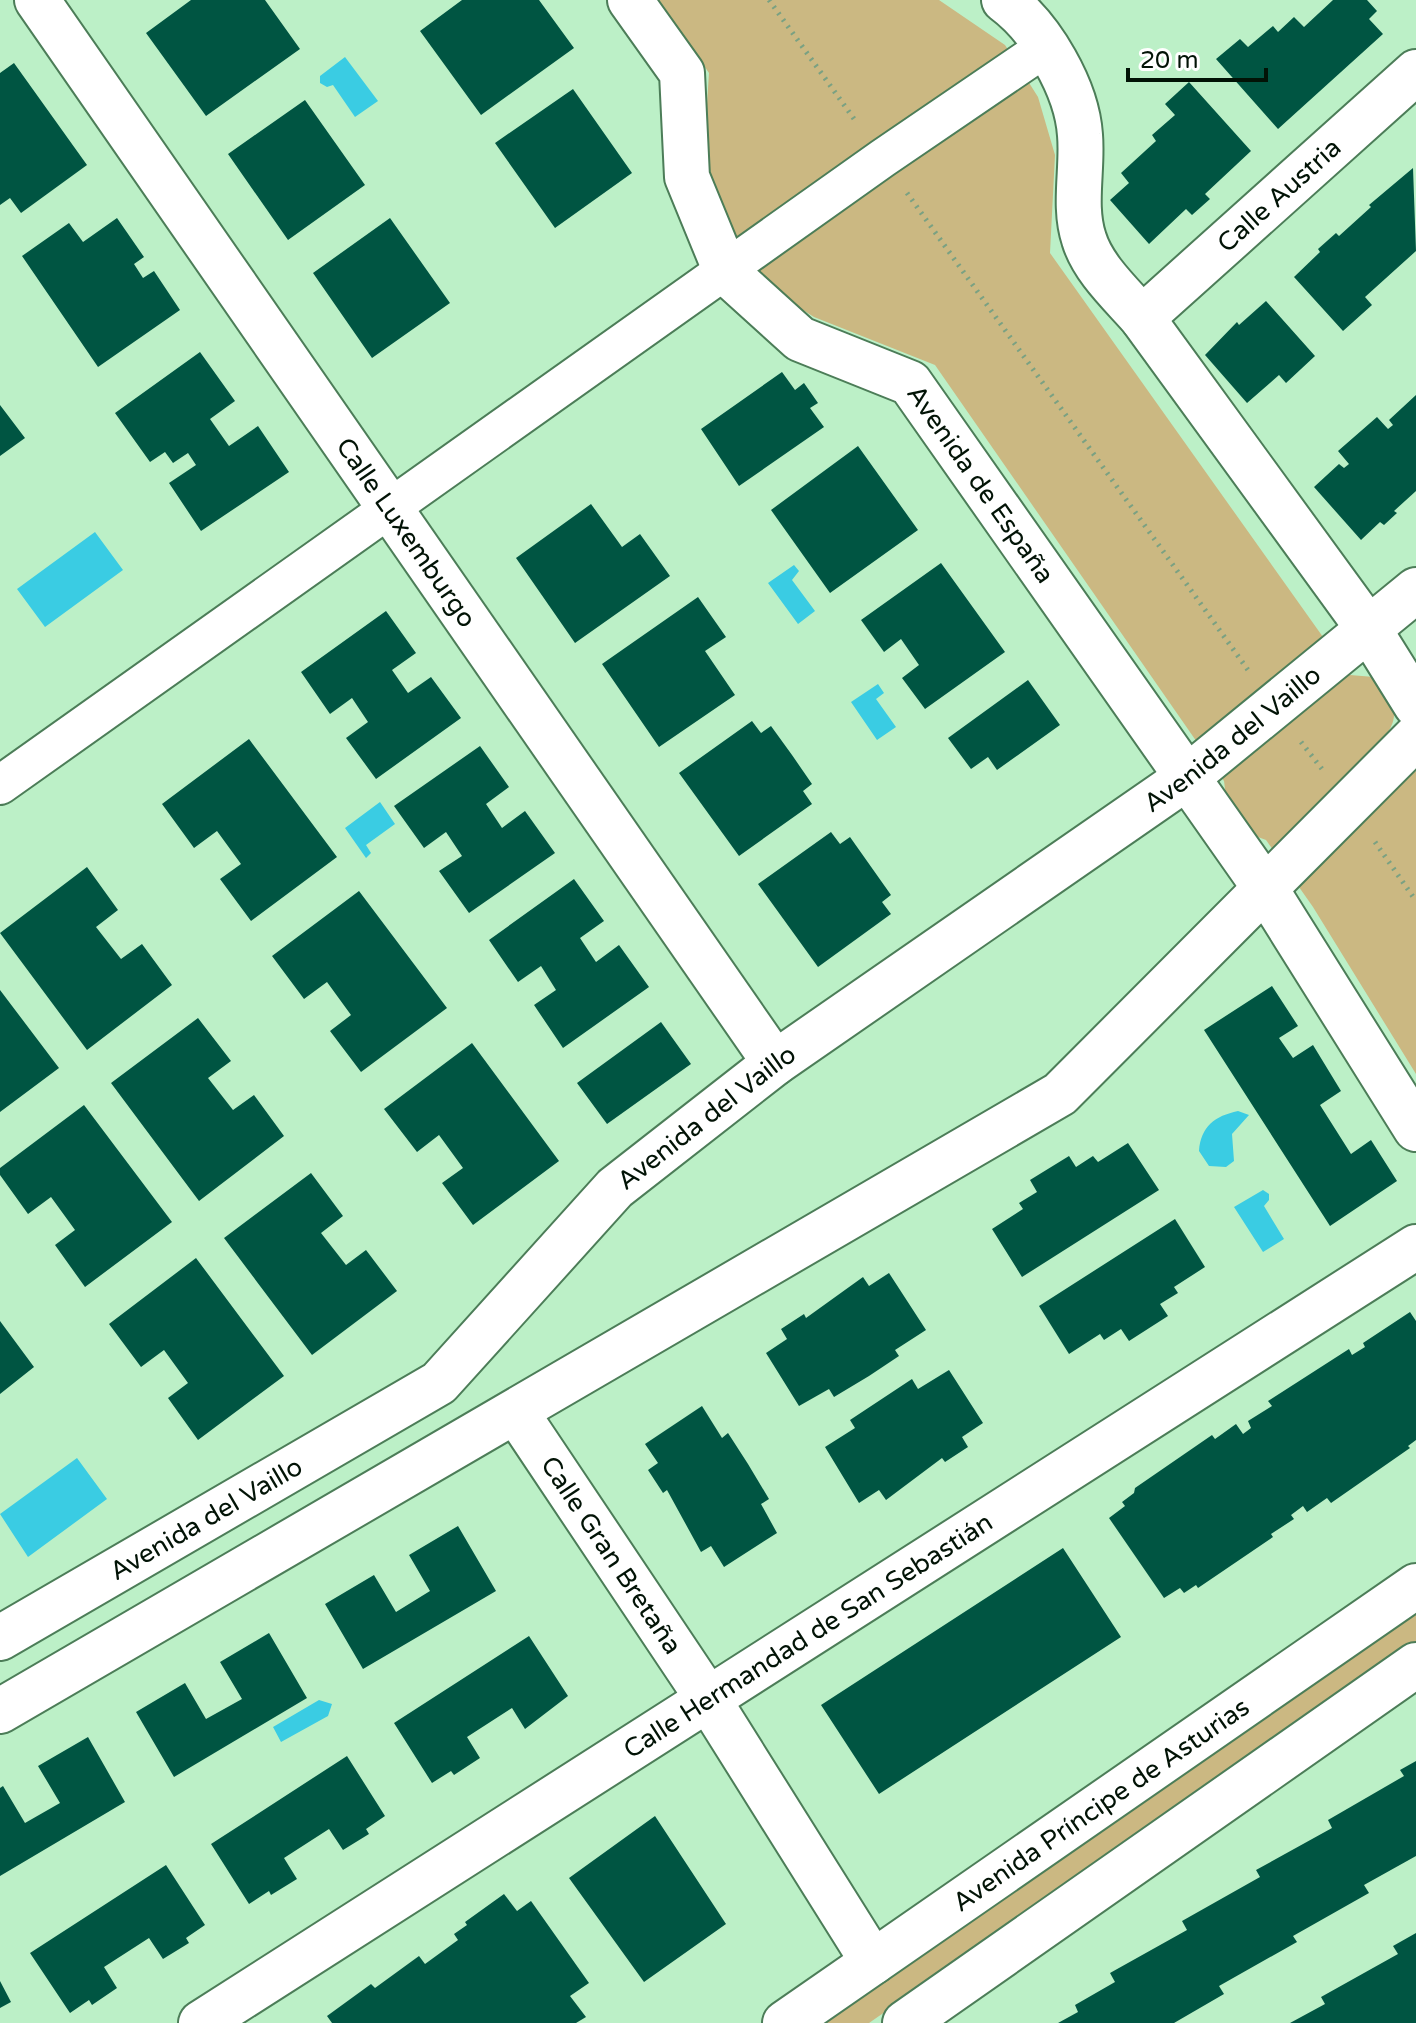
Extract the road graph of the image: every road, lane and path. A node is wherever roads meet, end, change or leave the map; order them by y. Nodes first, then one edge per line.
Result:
1 (37, 0) edge
2 (630, 0) edge
3 (769, 0) edge
4 (1004, 0) edge
5 (1046, 47) junction
6 (1416, 72) edge
7 (883, 158) junction
8 (726, 272) junction
9 (1142, 318) junction
10 (390, 509) junction
11 (1416, 590) edge
12 (1370, 631) junction
13 (1416, 705) edge
14 (1275, 707) junction
15 (1416, 737) edge
16 (1185, 779) junction
17 (0, 785) edge
18 (1349, 804) junction
19 (1265, 888) junction
20 (1416, 901) edge
21 (775, 1063) junction
22 (1416, 1129) edge
23 (1416, 1247) edge
24 (516, 1412) junction
25 (1416, 1586) edge
26 (0, 1638) edge
27 (1416, 1665) edge
28 (708, 1699) junction
29 (0, 1711) edge
30 (873, 1962) junction
31 (915, 2020) edge
32 (201, 2023) edge
33 (785, 2023) edge

1 - 10 street, Calle Luxemburgo
2 - 8 street, Avenida de España
3 - 7 path
4 - 5 street
5 - 7 street
5 - 9 street
6 - 9 street, Calle Austria
7 - 8 street
7 - 14 path
8 - 10 street
8 - 16 street, Avenida de España
9 - 12 street
10 - 17 street
10 - 21 street, Calle Luxemburgo
11 - 12 street, Avenida del Vaillo
12 - 13 street
12 - 14 street, Avenida del Vaillo
14 - 16 street, Avenida del Vaillo
14 - 18 path
15 - 18 street
16 - 19 street, Avenida de España
16 - 21 street, Avenida del Vaillo
18 - 19 street
18 - 20 path
19 - 22 street, Avenida de España
19 - 24 street
21 - 26 street, Avenida del Vaillo
23 - 28 street, Calle Hermandad de San Sebastián
24 - 28 street, Calle Gran Bretaña
24 - 29 street
25 - 30 street, Avenida Príncipe de Asturias
27 - 31 street
28 - 30 street, Calle Gran Bretaña
28 - 32 street, Calle Hermandad de San Sebastián
30 - 33 street, Avenida Príncipe de Asturias

